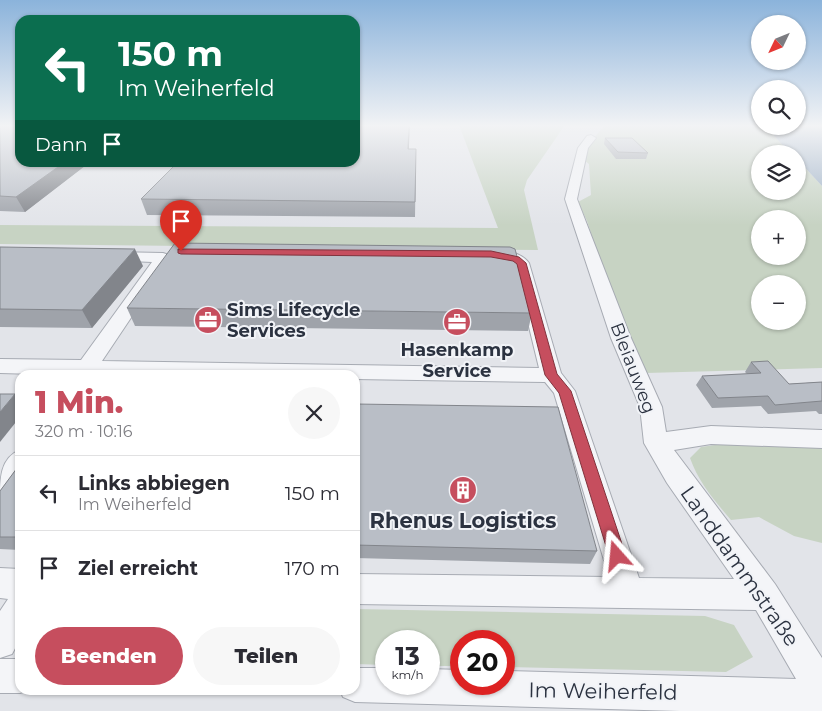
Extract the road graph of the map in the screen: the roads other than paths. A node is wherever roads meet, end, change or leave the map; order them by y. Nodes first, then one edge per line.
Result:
1 (581, 158) edge
2 (472, 254) edge
3 (96, 257) edge
4 (0, 366) edge
5 (67, 370) edge
6 (85, 370) edge
7 (360, 373) edge
8 (551, 375) junction
9 (822, 439) edge
10 (656, 443) junction
11 (15, 467) edge
12 (0, 488) edge
13 (0, 583) edge
14 (15, 584) edge
15 (360, 588) edge
16 (629, 593) junction
17 (764, 595) junction
18 (15, 616) edge
19 (0, 642) edge
20 (817, 671) edge
21 (0, 676) edge
22 (15, 676) edge
23 (360, 685) edge
24 (822, 697) edge

1 - 10 street, Bleiauweg
2 - 8 street
3 - 6 street
4 - 5 street
7 - 8 street
8 - 16 street
9 - 10 street
10 - 17 street, Landdammstraße
11 - 12 street
13 - 14 street
15 - 16 street
16 - 17 street
17 - 20 street, Landdammstraße
18 - 19 street
21 - 22 street
23 - 24 street, Im Weiherfeld

